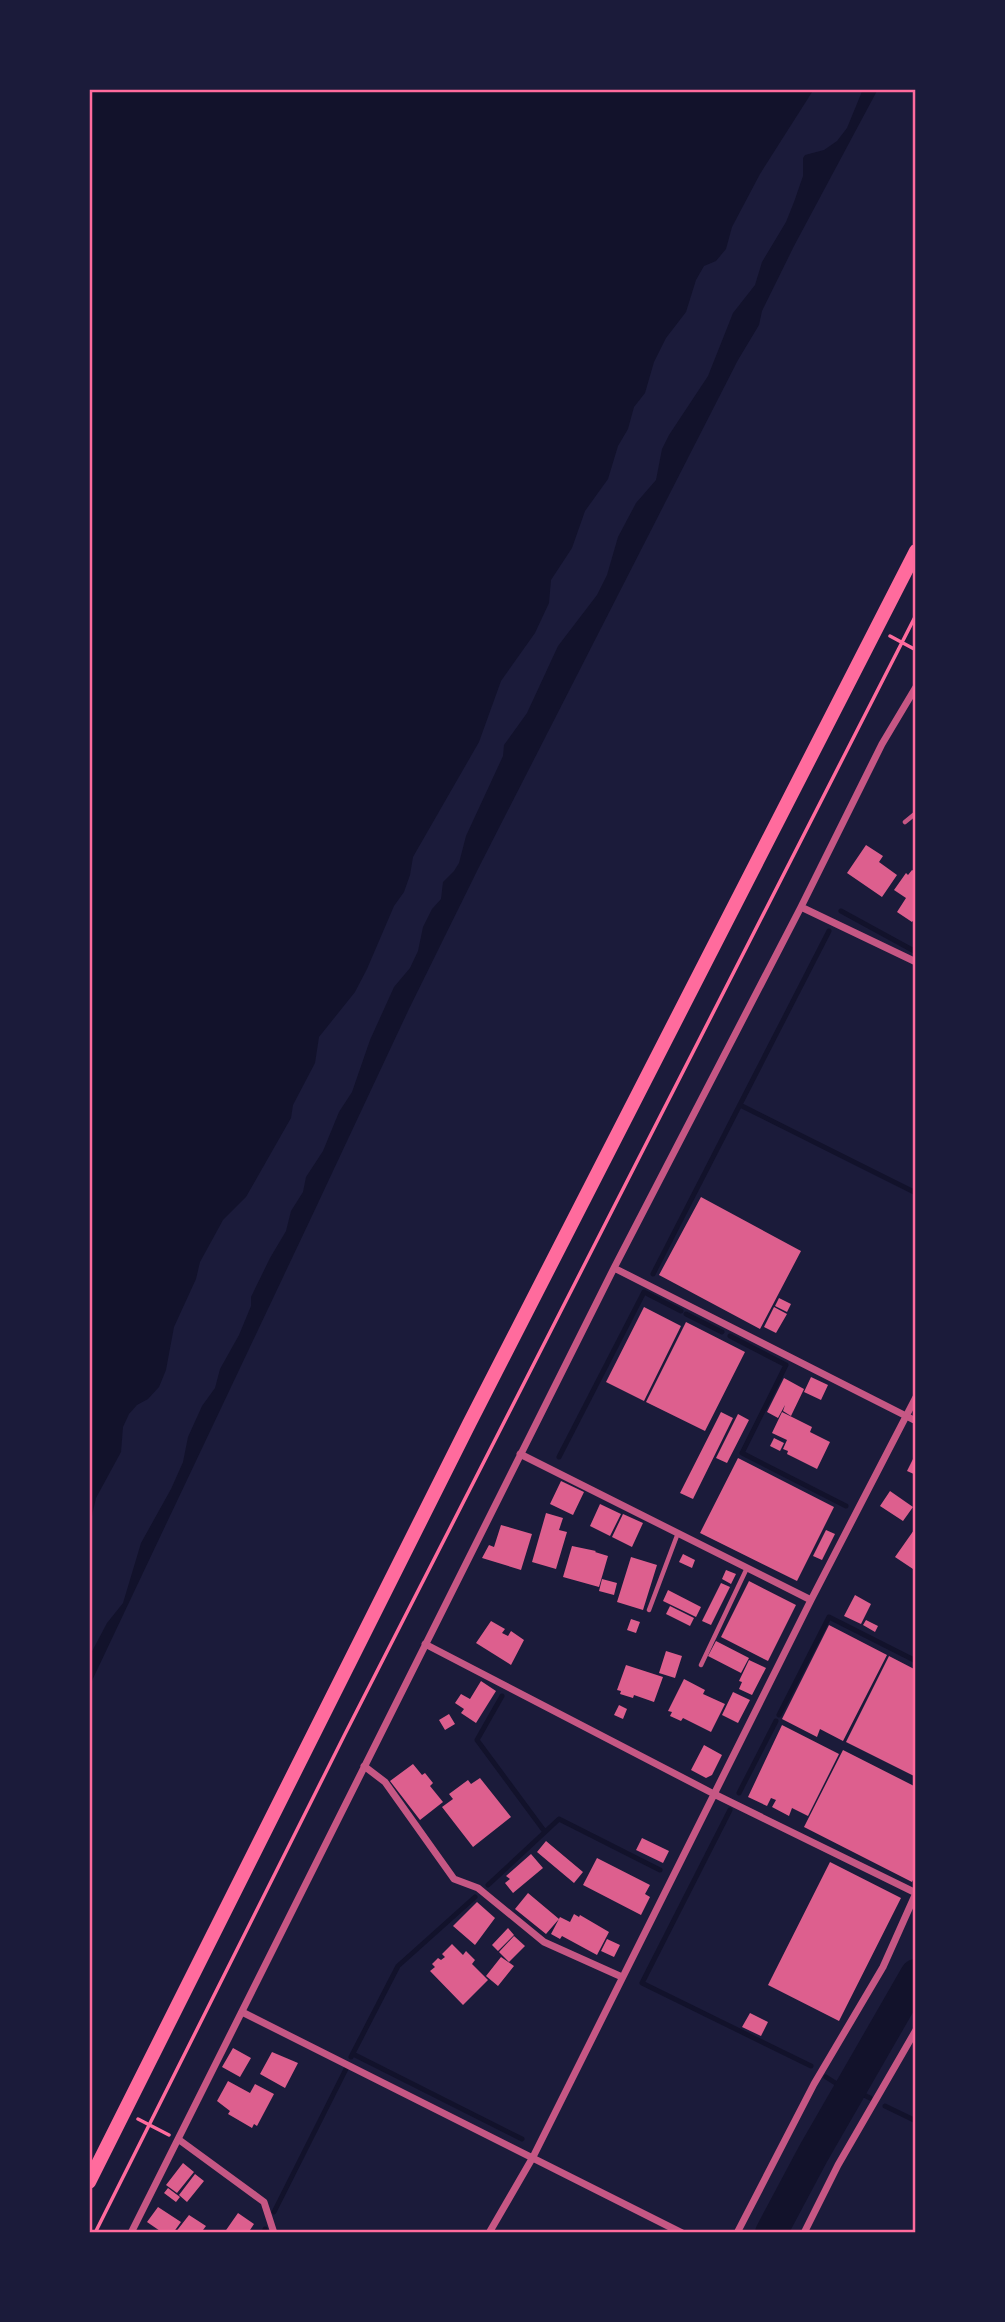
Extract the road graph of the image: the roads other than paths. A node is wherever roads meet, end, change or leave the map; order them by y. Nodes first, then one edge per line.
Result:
1 (916, 551) edge
2 (916, 687) edge
3 (916, 813) edge
4 (905, 822) dead end
5 (801, 907) junction
6 (916, 962) edge
7 (614, 1268) junction
8 (916, 1396) edge
9 (906, 1416) junction
10 (916, 1421) edge
11 (520, 1454) junction
12 (678, 1533) junction
13 (747, 1568) junction
14 (811, 1600) junction
15 (649, 1610) dead end
16 (425, 1644) junction
17 (701, 1665) dead end
18 (364, 1766) junction
19 (714, 1794) junction
20 (916, 1893) edge
21 (622, 1977) junction
22 (242, 2012) junction
23 (916, 2030) edge
24 (178, 2139) junction
25 (533, 2157) junction
26 (89, 2182) edge
27 (131, 2233) edge
28 (274, 2233) edge
29 (489, 2233) edge
30 (682, 2233) edge
31 (737, 2233) edge
32 (804, 2233) edge

1 - 26 main road
2 - 5 street
3 - 4 lane
5 - 6 street
5 - 7 street
7 - 9 street
7 - 11 street
8 - 9 street
9 - 10 street
9 - 14 street
11 - 12 street
11 - 16 street
12 - 13 street
12 - 15 lane
13 - 14 street
13 - 17 lane
14 - 19 street
16 - 18 street
16 - 19 street
18 - 21 street
18 - 22 street
19 - 20 street
19 - 21 street
20 - 31 street
21 - 25 street
22 - 24 street
22 - 25 street
23 - 32 street
24 - 27 street
24 - 28 street
25 - 29 street
25 - 30 street

